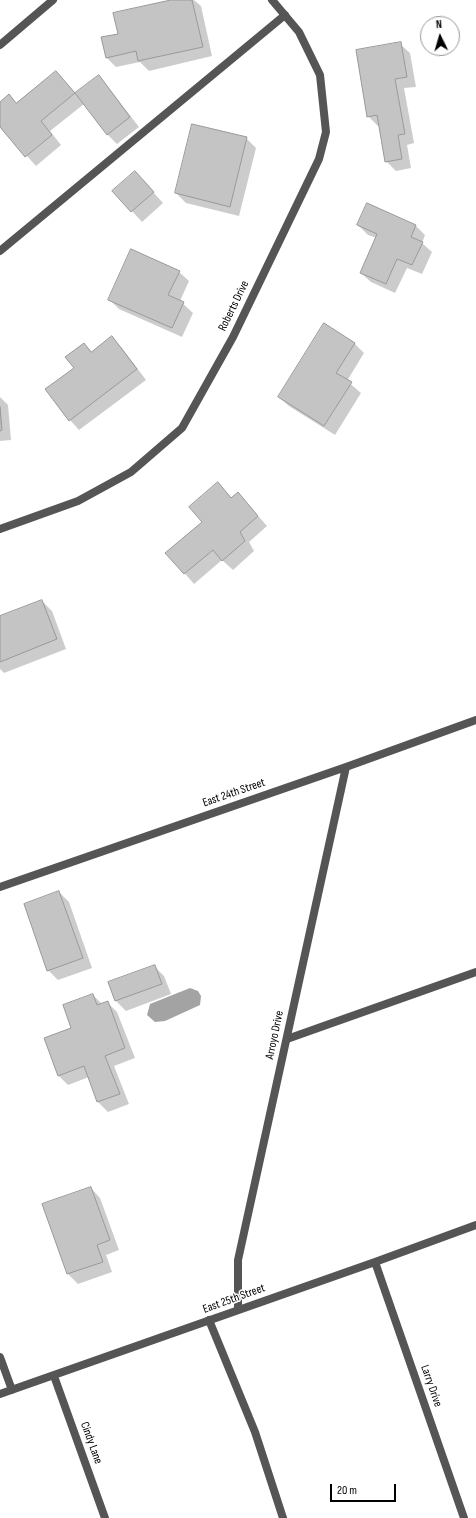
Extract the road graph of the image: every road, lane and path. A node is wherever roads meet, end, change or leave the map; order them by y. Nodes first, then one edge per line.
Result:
1 (53, 0) edge
2 (272, 0) edge
3 (285, 15) junction
4 (0, 45) edge
5 (0, 251) edge
6 (0, 529) edge
7 (476, 720) edge
8 (346, 766) junction
9 (0, 887) edge
10 (476, 972) edge
11 (286, 1039) junction
12 (476, 1225) edge
13 (375, 1262) junction
14 (238, 1310) junction
15 (209, 1320) junction
16 (0, 1356) edge
17 (54, 1376) junction
18 (12, 1390) junction
19 (0, 1394) edge
20 (105, 1518) edge
21 (283, 1518) edge
22 (464, 1518) edge

1 - 4 street
2 - 3 street, Roberts Drive
3 - 5 street
3 - 6 street, Roberts Drive
7 - 8 street, East 24th Street
8 - 9 street, East 24th Street
8 - 11 street, Arroyo Drive
10 - 11 street
11 - 14 street, Arroyo Drive
12 - 13 street, East 25th Street
13 - 14 street, East 25th Street
13 - 22 street, Larry Drive
14 - 15 street, East 25th Street
15 - 17 street, East 25th Street
15 - 21 street
16 - 18 street
17 - 18 street, East 25th Street
17 - 20 street, Cindy Lane
18 - 19 street, East 25th Street

